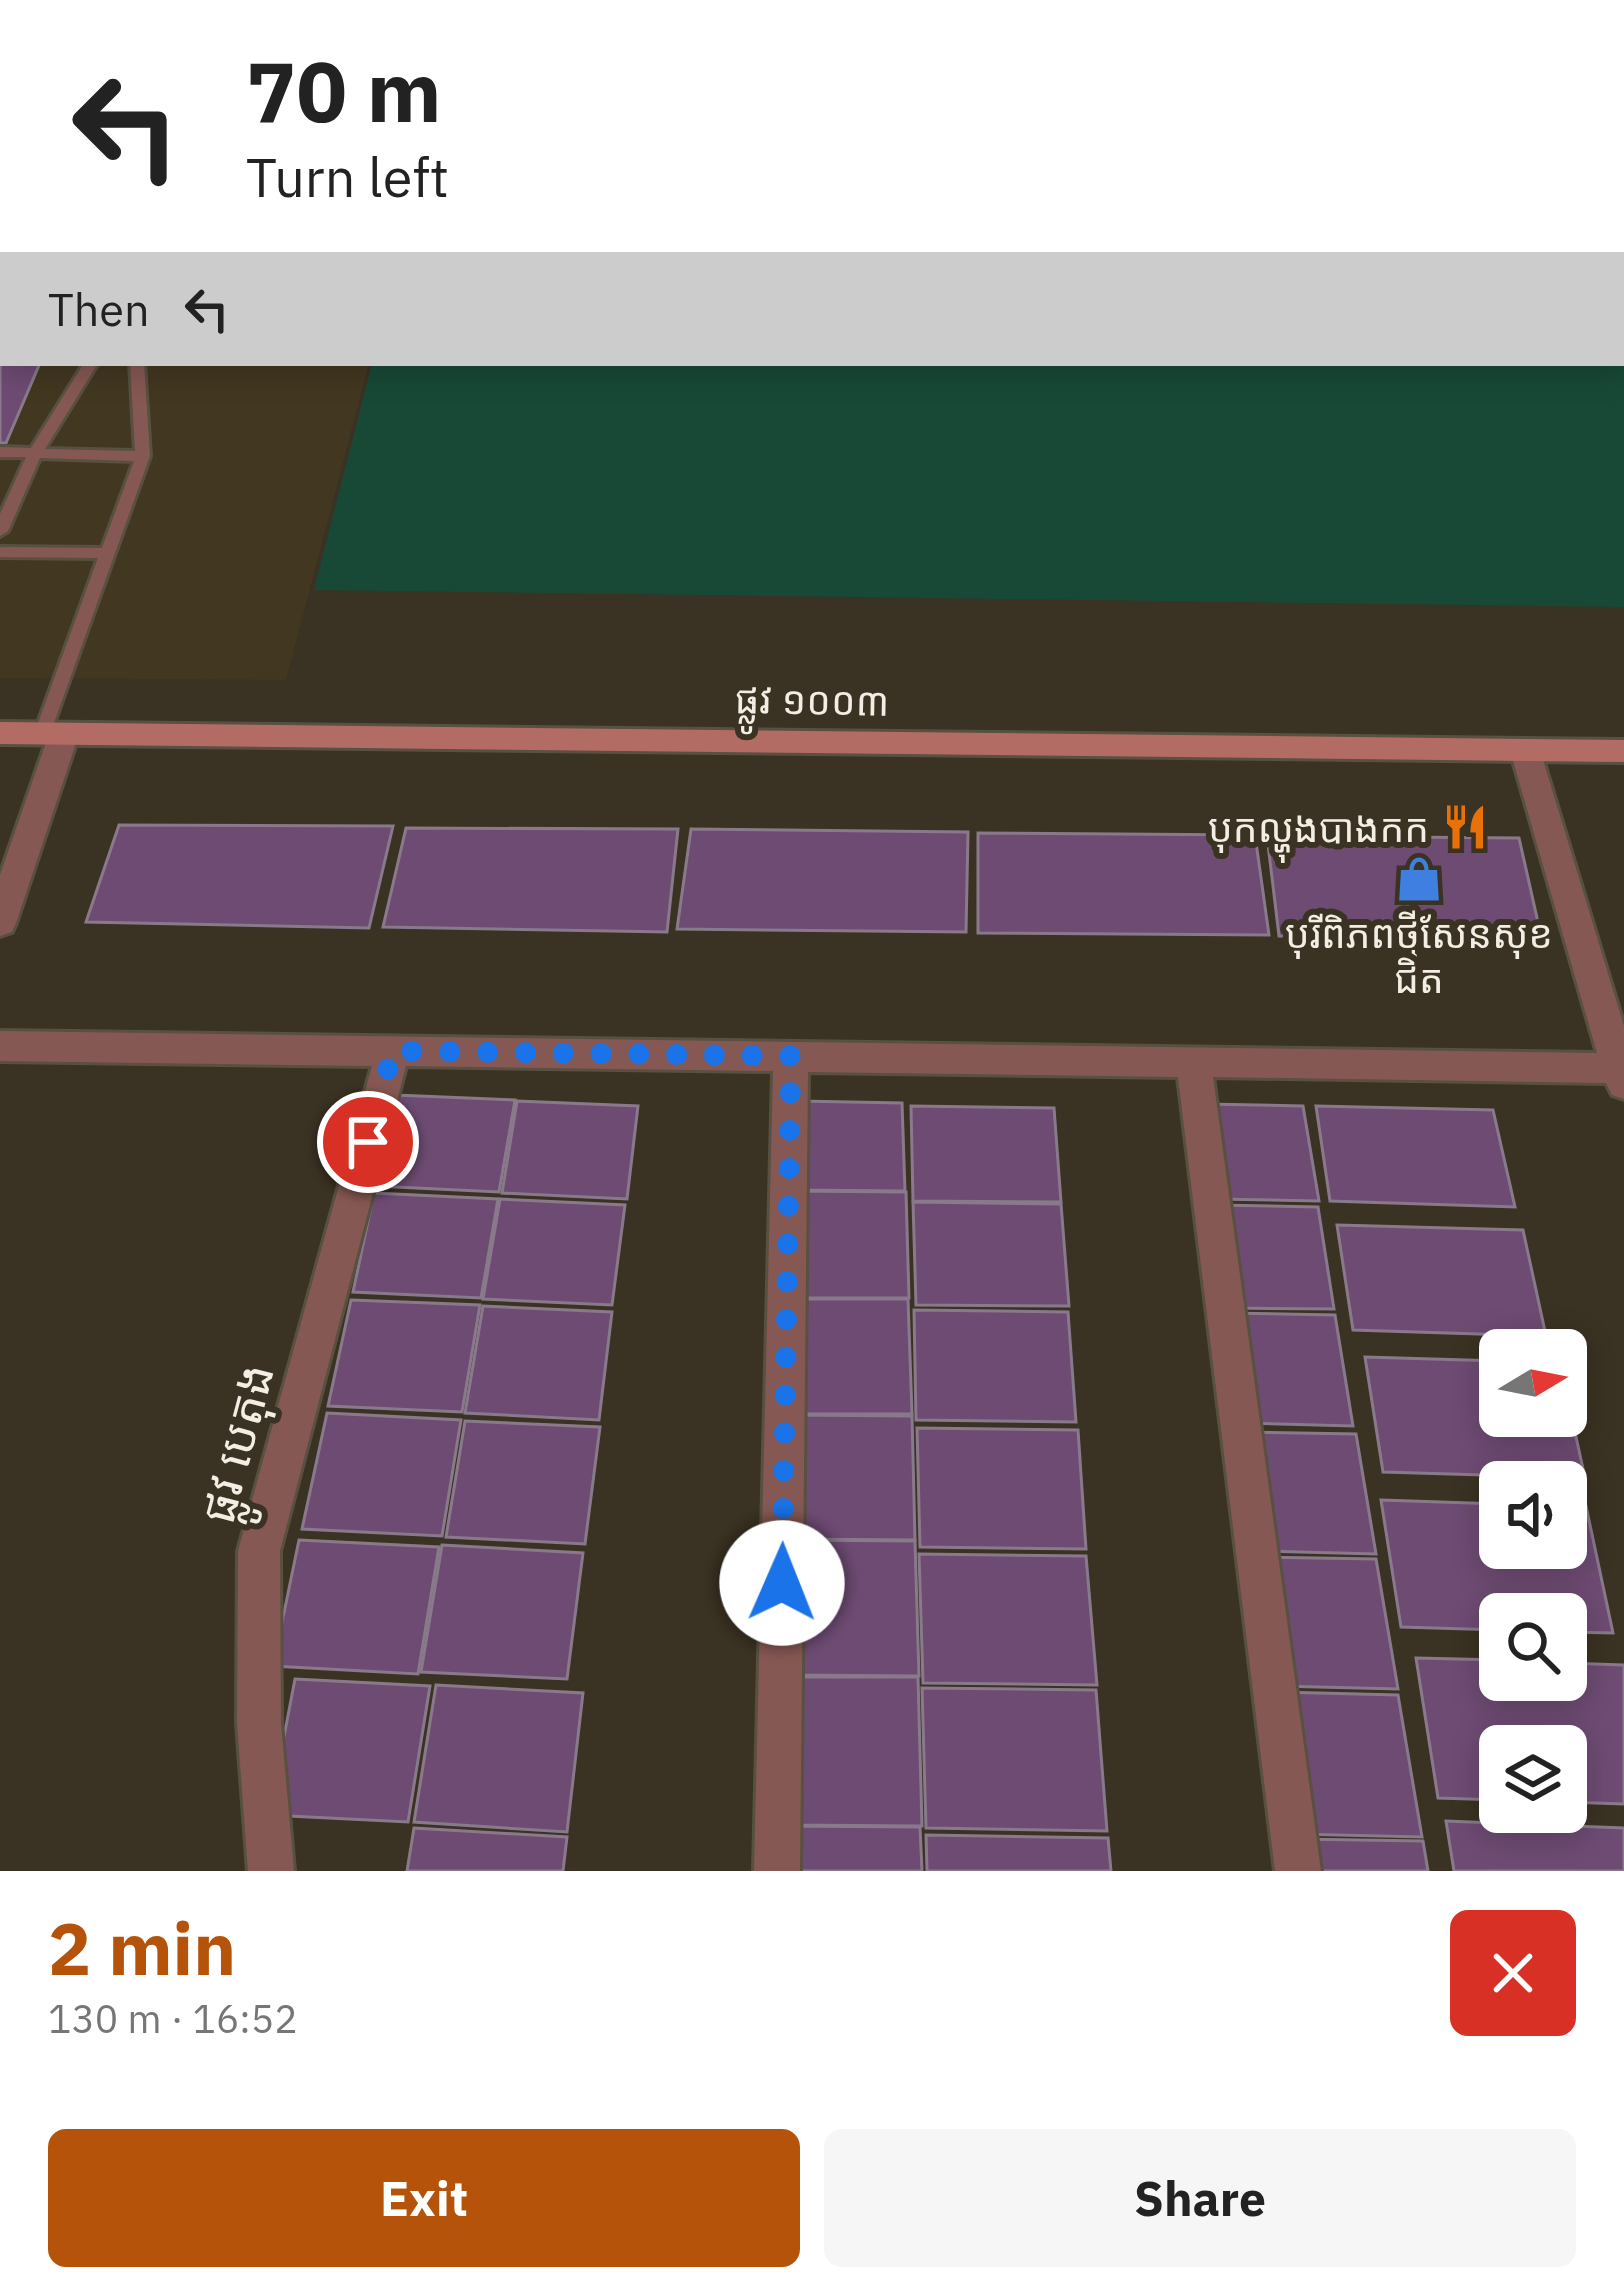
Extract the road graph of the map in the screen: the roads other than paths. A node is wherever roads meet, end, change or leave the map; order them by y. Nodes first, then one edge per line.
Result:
1 (89, 366) edge
2 (136, 366) edge
3 (0, 452) edge
4 (35, 453) junction
5 (143, 456) junction
6 (0, 531) edge
7 (0, 552) edge
8 (110, 553) junction
9 (0, 733) edge
10 (53, 734) junction
11 (1526, 750) junction
12 (1623, 753) edge
13 (0, 923) edge
14 (0, 1046) edge
15 (393, 1051) junction
16 (791, 1056) junction
17 (1192, 1058) junction
18 (1622, 1073) edge
19 (271, 1871) edge
20 (777, 1871) edge
21 (1298, 1871) edge

1 - 4 lane
2 - 5 lane
3 - 4 lane
4 - 5 lane
4 - 6 lane
5 - 8 lane
7 - 8 lane
8 - 10 lane
9 - 10 main road, ផ្លូវ ១០០៣
10 - 11 main road, ផ្លូវ ១០០៣
10 - 13 street
11 - 12 main road, ផ្លូវ ១០០៣
11 - 18 street
14 - 15 street
15 - 16 street
15 - 19 street, ផ្លូវ បេតុង
16 - 17 street
16 - 20 street
17 - 18 street
17 - 21 street

